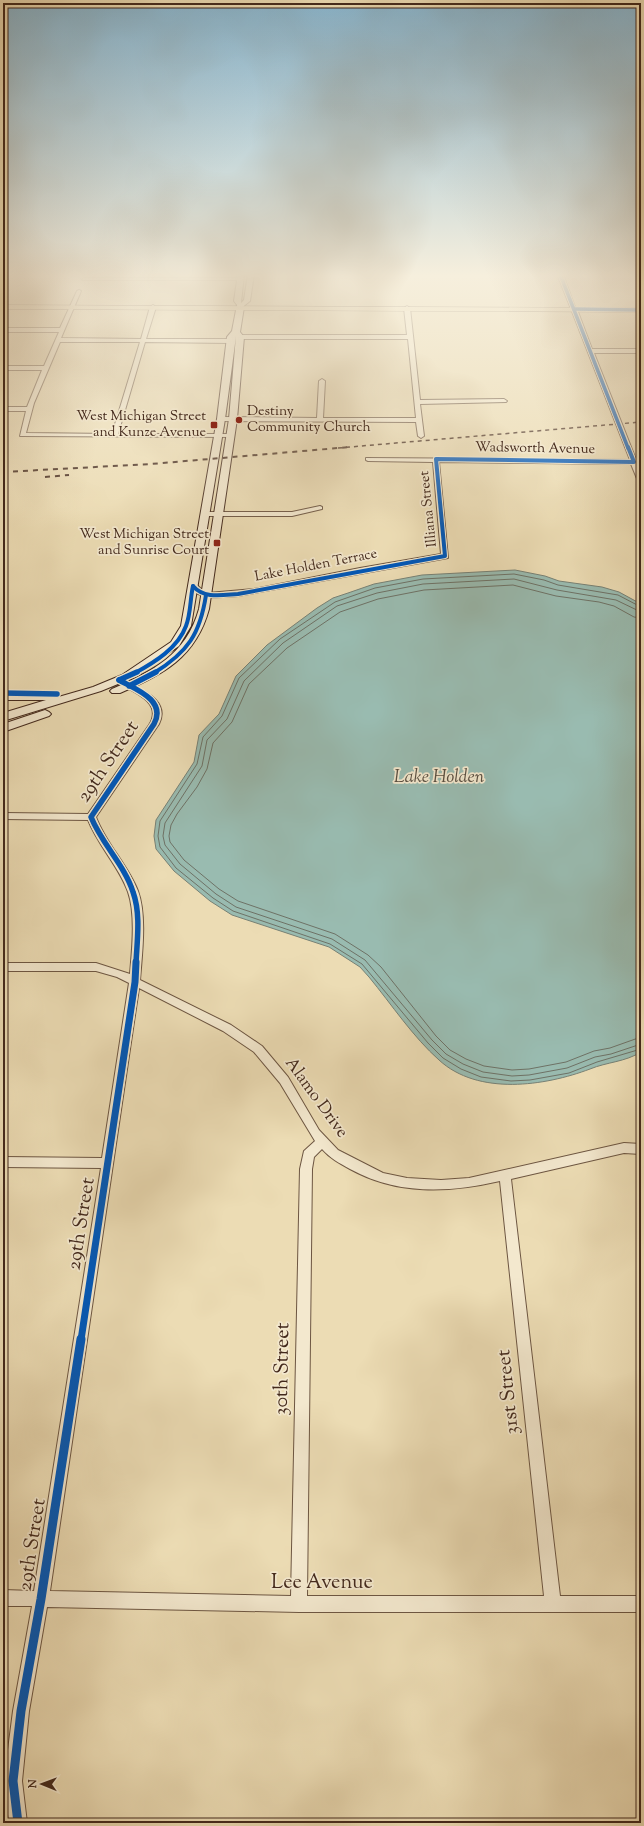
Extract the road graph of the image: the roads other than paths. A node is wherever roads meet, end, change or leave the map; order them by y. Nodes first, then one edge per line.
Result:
1 (50, 359) edge
2 (138, 359) edge
3 (229, 359) edge
4 (238, 359) edge
5 (412, 359) edge
6 (593, 359) edge
7 (3, 368) edge
8 (46, 368) junction
9 (227, 373) junction
10 (238, 373) junction
11 (322, 381) dead end
12 (504, 401) dead end
13 (417, 402) junction
14 (3, 409) edge
15 (29, 409) junction
16 (221, 419) junction
17 (233, 419) junction
18 (320, 419) junction
19 (420, 420) junction
20 (115, 435) junction
21 (218, 436) junction
22 (231, 436) junction
23 (421, 436) dead end
24 (368, 459) dead end
25 (436, 459) junction
26 (634, 462) junction
27 (641, 481) edge
28 (320, 508) dead end
29 (205, 514) junction
30 (219, 514) junction
31 (446, 556) joint
32 (193, 586) junction
33 (206, 595) junction
34 (124, 683) junction
35 (82, 694) junction
36 (3, 697) edge
37 (3, 716) edge
38 (3, 728) edge
39 (3, 816) edge
40 (91, 817) junction
41 (3, 966) edge
42 (135, 982) junction
43 (323, 1141) junction
44 (641, 1148) edge
45 (3, 1162) edge
46 (107, 1164) junction
47 (505, 1174) junction
48 (3, 1598) edge
49 (41, 1599) junction
50 (299, 1604) junction
51 (553, 1604) junction
52 (641, 1604) edge
53 (18, 1823) edge

1 - 8 street
2 - 20 street
3 - 9 main road
4 - 10 main road
5 - 13 street
6 - 26 street
7 - 8 street
8 - 15 street
9 - 10 main road
9 - 16 main road
10 - 17 main road
11 - 18 street
12 - 13 street
13 - 19 street
14 - 15 street
15 - 20 street
16 - 17 street
16 - 21 main road
17 - 18 street
17 - 22 main road
18 - 19 street
19 - 23 street
20 - 21 street
21 - 22 street
21 - 29 main road
22 - 30 main road
24 - 25 street, Wadsworth Avenue
25 - 26 street, Wadsworth Avenue
25 - 31 street, Illiana Street
26 - 27 street
28 - 30 street
29 - 30 street
29 - 32 main road
30 - 33 main road
31 - 33 street, Lake Holden Terrace
32 - 33 street
32 - 34 main road
33 - 34 main road
34 - 35 main road
34 - 38 main road
34 - 40 street, 29th Street
35 - 36 main road
35 - 37 main road
39 - 40 street
40 - 42 street, 29th Street
41 - 42 street, Alamo Drive
42 - 43 street, Alamo Drive
42 - 46 street, 29th Street
43 - 47 street, Alamo Drive
43 - 50 street, 30th Street
44 - 47 street, Alamo Drive
45 - 46 street
46 - 49 street, 29th Street
47 - 51 street, 31st Street
48 - 49 street, Lee Avenue
49 - 50 street, Lee Avenue
49 - 53 street, 29th Street
50 - 51 street, Lee Avenue
51 - 52 street, Lee Avenue

